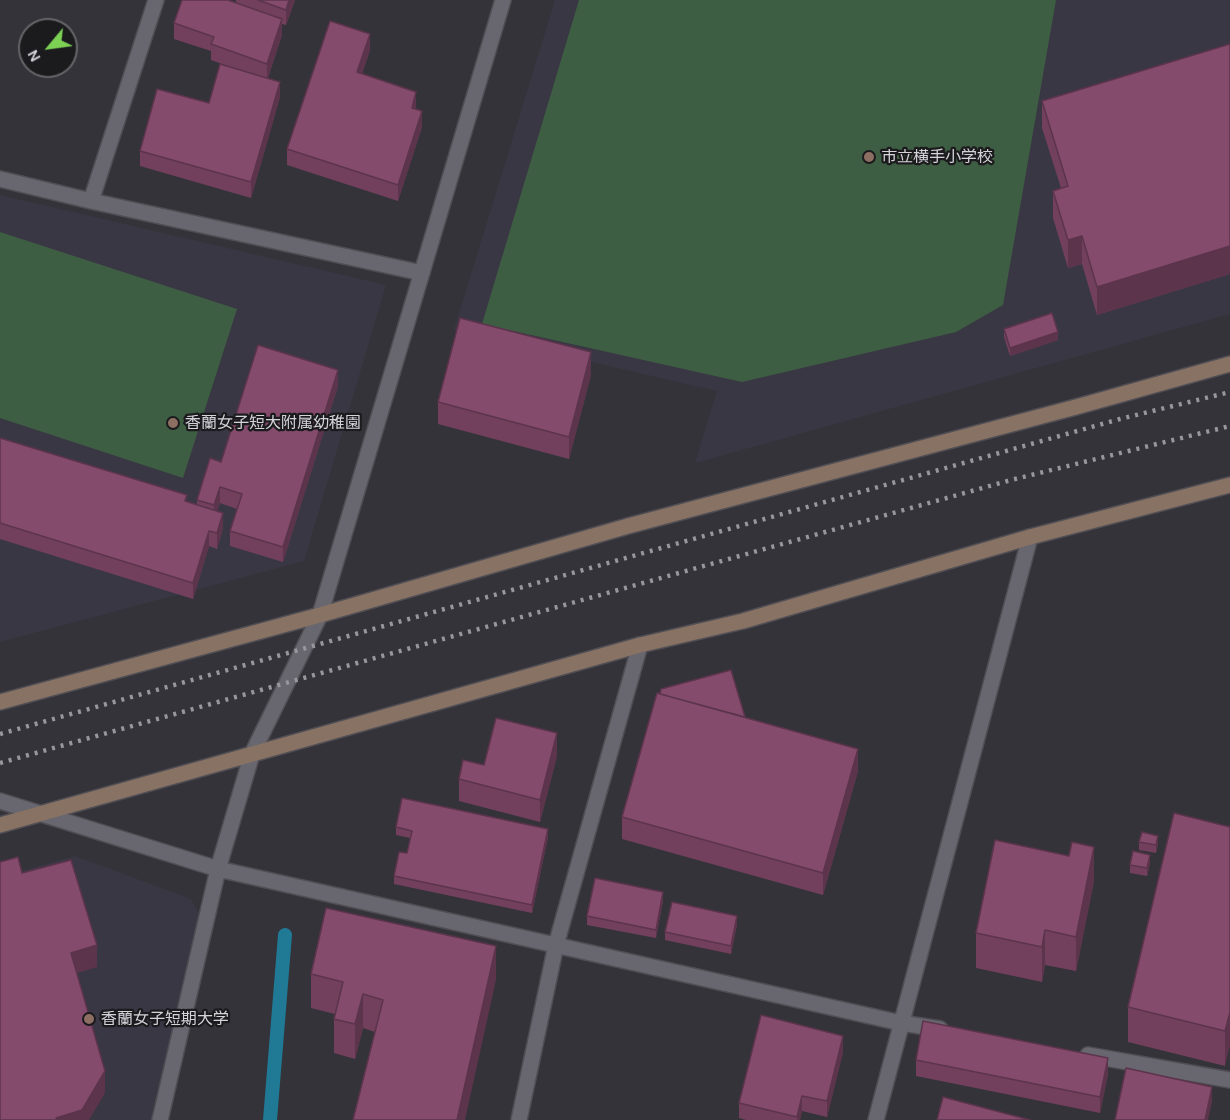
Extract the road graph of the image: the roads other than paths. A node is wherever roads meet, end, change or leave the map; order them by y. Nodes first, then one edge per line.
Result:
1 (156, 0) edge
2 (503, 0) edge
3 (0, 179) edge
4 (91, 201) junction
5 (422, 273) junction
6 (1230, 364) edge
7 (1230, 485) edge
8 (1030, 537) junction
9 (320, 615) junction
10 (640, 645) junction
11 (0, 702) edge
12 (252, 754) junction
13 (0, 801) edge
14 (39, 814) junction
15 (0, 825) edge
16 (218, 869) junction
17 (556, 945) junction
18 (901, 1023) junction
19 (960, 1033) edge
20 (1077, 1053) edge
21 (1230, 1080) edge
22 (160, 1120) edge
23 (519, 1120) edge
24 (876, 1120) edge

1 - 4 street
2 - 5 street
3 - 4 street
4 - 5 street
5 - 9 street
6 - 9 street
7 - 8 street
8 - 10 street
8 - 18 street
9 - 11 street
9 - 12 street
10 - 12 street
10 - 17 street
12 - 14 street
12 - 16 street
13 - 14 street
14 - 15 street
14 - 16 street
16 - 17 street
16 - 22 street
17 - 18 street
17 - 23 street
18 - 19 street
18 - 24 street
20 - 21 street

